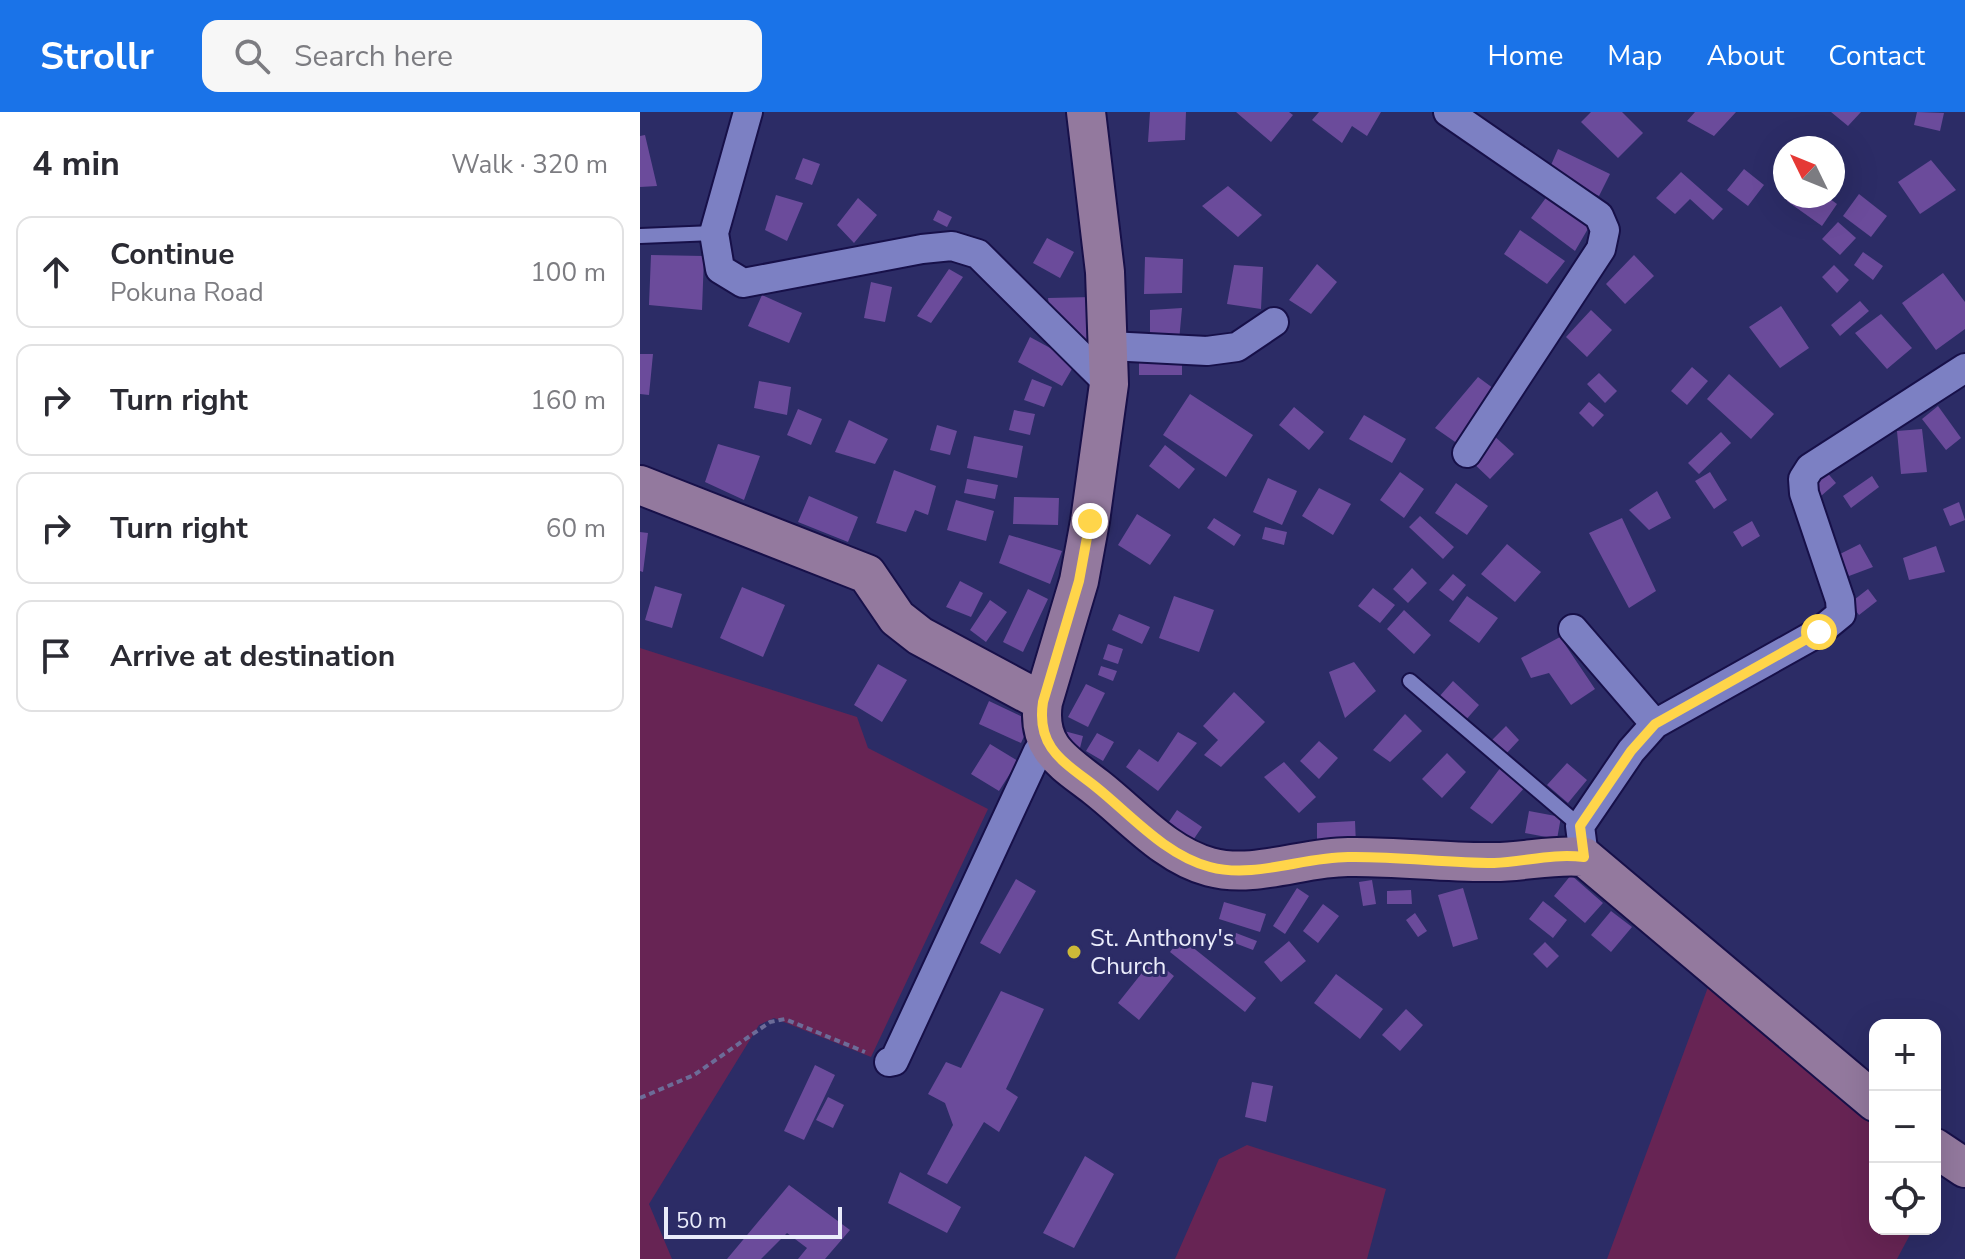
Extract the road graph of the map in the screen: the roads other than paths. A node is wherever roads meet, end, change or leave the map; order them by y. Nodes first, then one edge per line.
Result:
1 (748, 112) edge
2 (1448, 112) edge
3 (1083, 114) edge
4 (714, 233) junction
5 (640, 236) edge
6 (1274, 322) dead end
7 (1109, 346) junction
8 (1965, 368) edge
9 (1109, 384) junction
10 (1467, 453) dead end
11 (640, 485) edge
12 (1573, 629) dead end
13 (1410, 681) dead end
14 (1043, 702) junction
15 (1655, 724) junction
16 (1047, 744) junction
17 (1582, 842) junction
18 (889, 1062) road end
19 (1869, 1097) edge
20 (1941, 1152) edge
21 (1965, 1168) edge

1 - 4 street
2 - 10 street
3 - 7 street
4 - 5 lane
4 - 9 street
6 - 7 street
7 - 9 street
8 - 15 street
9 - 14 street
11 - 14 street
12 - 15 street
13 - 17 lane
14 - 16 street
15 - 17 street
16 - 17 street
16 - 18 street
17 - 19 street
20 - 21 street

